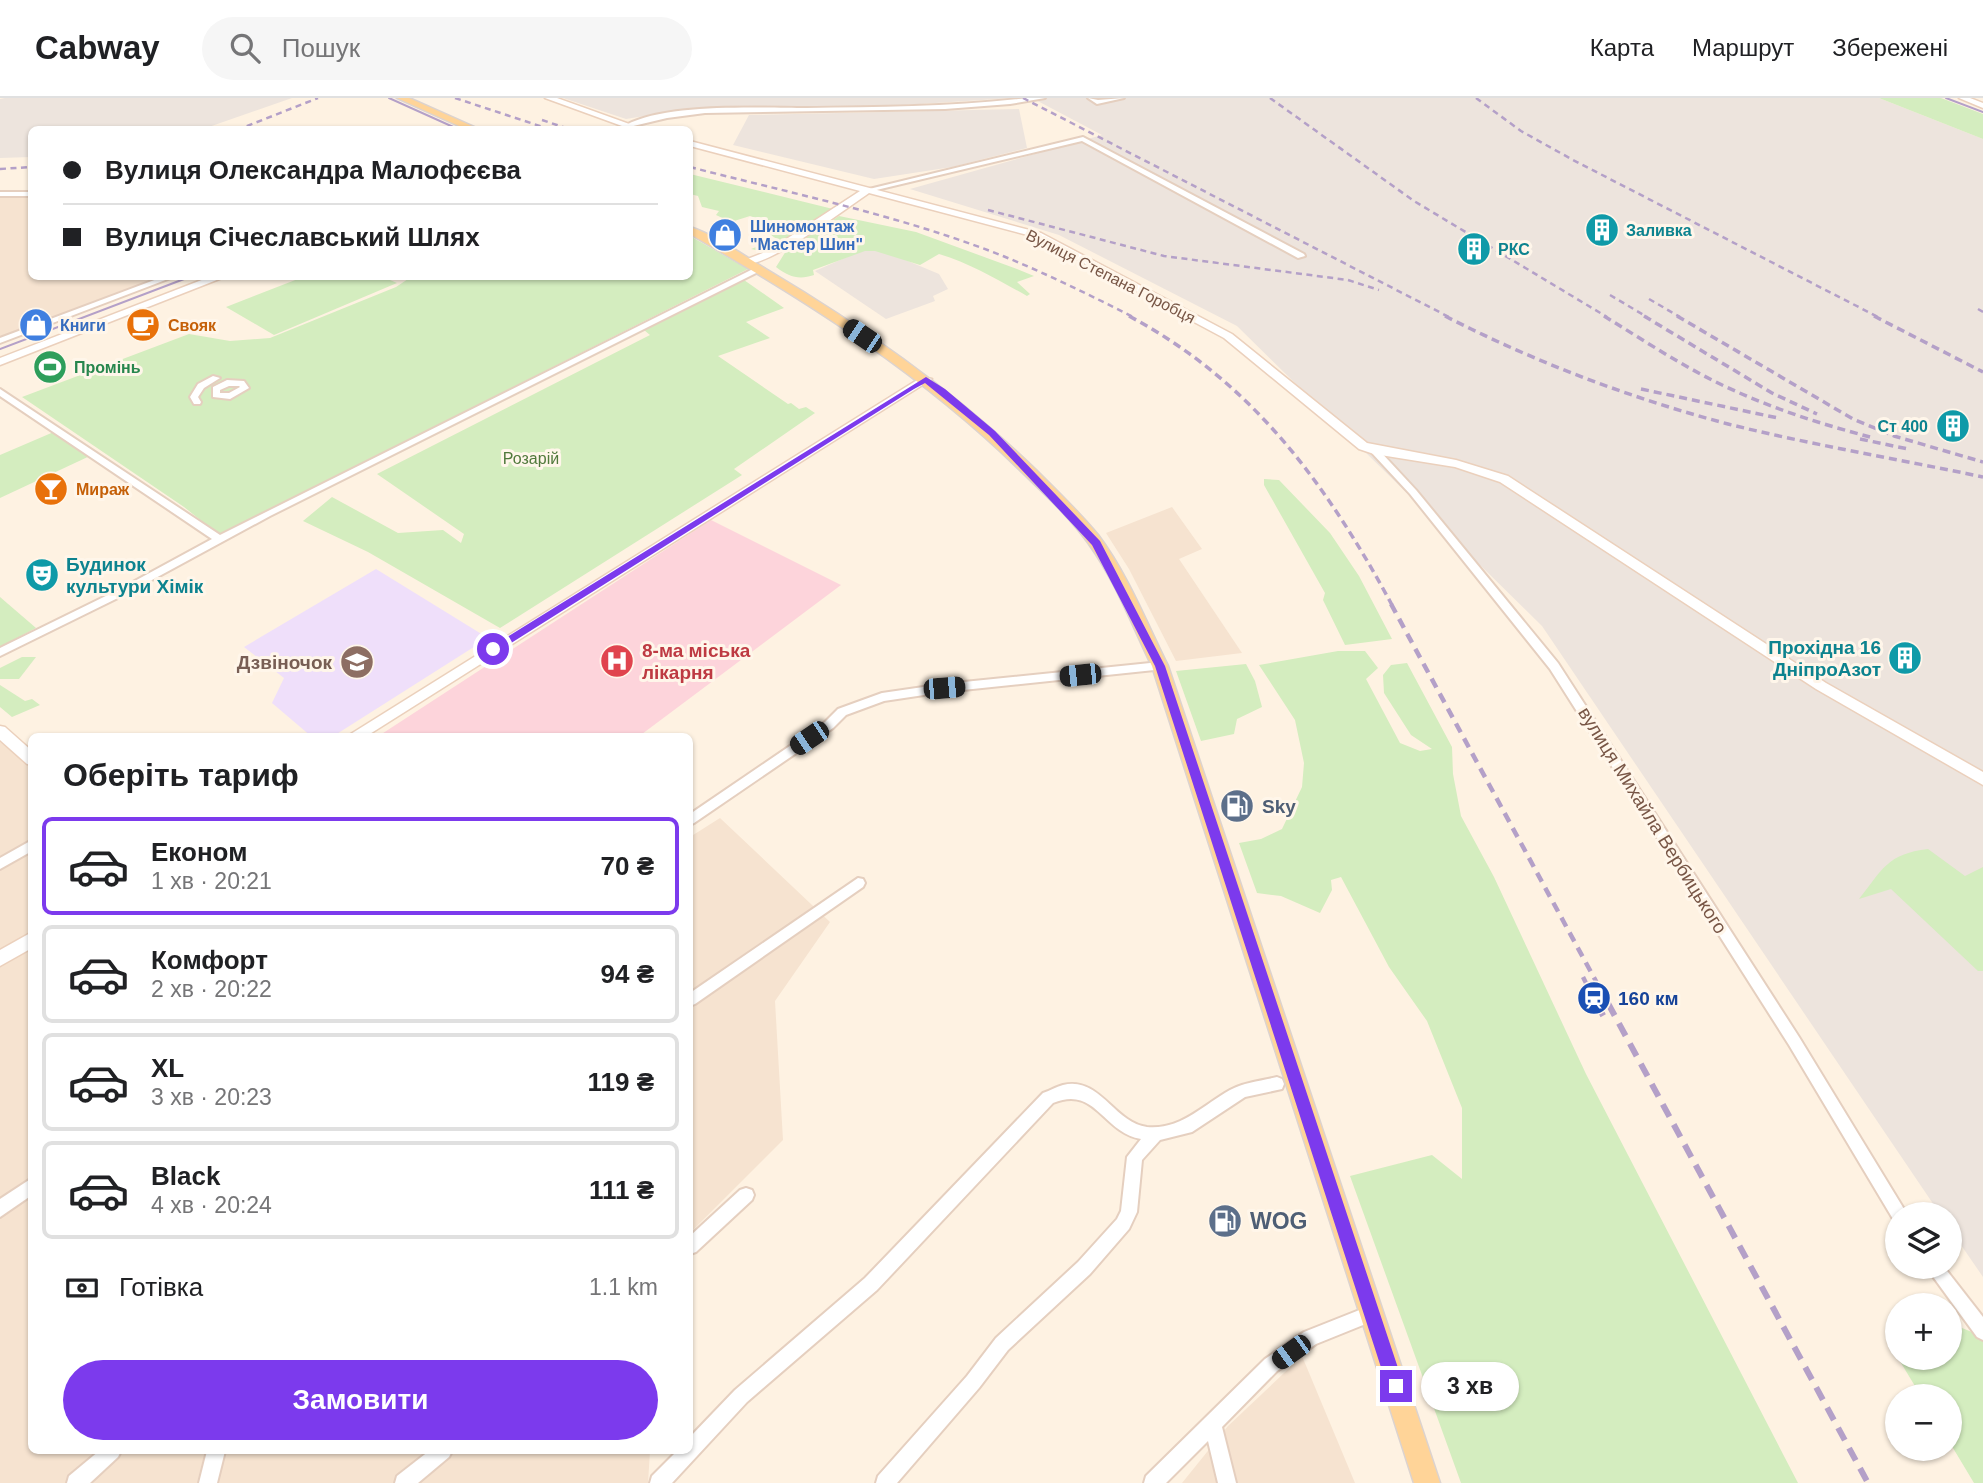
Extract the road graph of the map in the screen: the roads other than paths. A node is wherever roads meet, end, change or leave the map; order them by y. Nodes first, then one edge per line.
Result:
1 (401, 98) edge
2 (549, 98) edge
3 (1042, 98) edge
4 (1091, 98) edge
5 (1121, 98) edge
6 (1963, 98) edge
7 (411, 100) edge
8 (1983, 106) edge
9 (629, 125) joint
10 (467, 126) edge
11 (693, 145) edge
12 (868, 190) junction
13 (0, 194) edge
14 (28, 194) edge
15 (693, 232) edge
16 (1301, 256) dead end
17 (748, 262) junction
18 (760, 269) junction
19 (162, 280) edge
20 (212, 280) edge
21 (0, 341) edge
22 (0, 362) edge
23 (216, 379) dead end
24 (926, 379) junction
25 (0, 392) edge
26 (197, 402) dead end
27 (1374, 450) junction
28 (219, 540) junction
29 (0, 652) edge
30 (1160, 666) junction
31 (0, 731) edge
32 (359, 733) edge
33 (28, 756) edge
34 (1983, 779) edge
35 (693, 818) edge
36 (28, 847) edge
37 (0, 864) edge
38 (858, 883) dead end
39 (28, 942) edge
40 (0, 959) edge
41 (693, 998) edge
42 (1276, 1084) dead end
43 (1156, 1134) junction
44 (28, 1188) edge
45 (746, 1195) dead end
46 (1892, 1202) edge
47 (0, 1209) edge
48 (693, 1242) edge
49 (1943, 1279) edge
50 (1372, 1313) junction
51 (1983, 1331) edge
52 (1213, 1426) junction
53 (693, 1447) edge
54 (109, 1454) edge
55 (215, 1454) edge
56 (439, 1454) edge
57 (687, 1454) edge
58 (76, 1483) edge
59 (208, 1483) edge
60 (404, 1483) edge
61 (659, 1483) edge
62 (885, 1483) edge
63 (1153, 1483) edge
64 (1227, 1483) edge
65 (1427, 1483) edge

1 - 7 main road
2 - 9 street
3 - 9 street
4 - 5 street
6 - 8 street
7 - 10 main road
11 - 12 street, Вулиця Степана Горобця
12 - 16 street
12 - 17 street
12 - 27 street, Вулиця Степана Горобця
13 - 14 street
15 - 17 main road
17 - 18 main road
18 - 24 main road
18 - 28 street
19 - 21 street
20 - 22 street
23 - 26 street
24 - 30 main road
24 - 32 street
25 - 28 street
27 - 34 street
27 - 46 street, вулиця Михайла Вербицького
28 - 29 street
30 - 35 street
30 - 50 main road
31 - 33 street
36 - 37 street
38 - 41 street
39 - 40 street
42 - 43 street
43 - 53 street
43 - 62 street
44 - 47 street
45 - 48 street
49 - 51 street
50 - 52 street
50 - 65 main road
52 - 63 street
52 - 64 street
54 - 58 street
55 - 59 street
56 - 60 street
57 - 61 street

